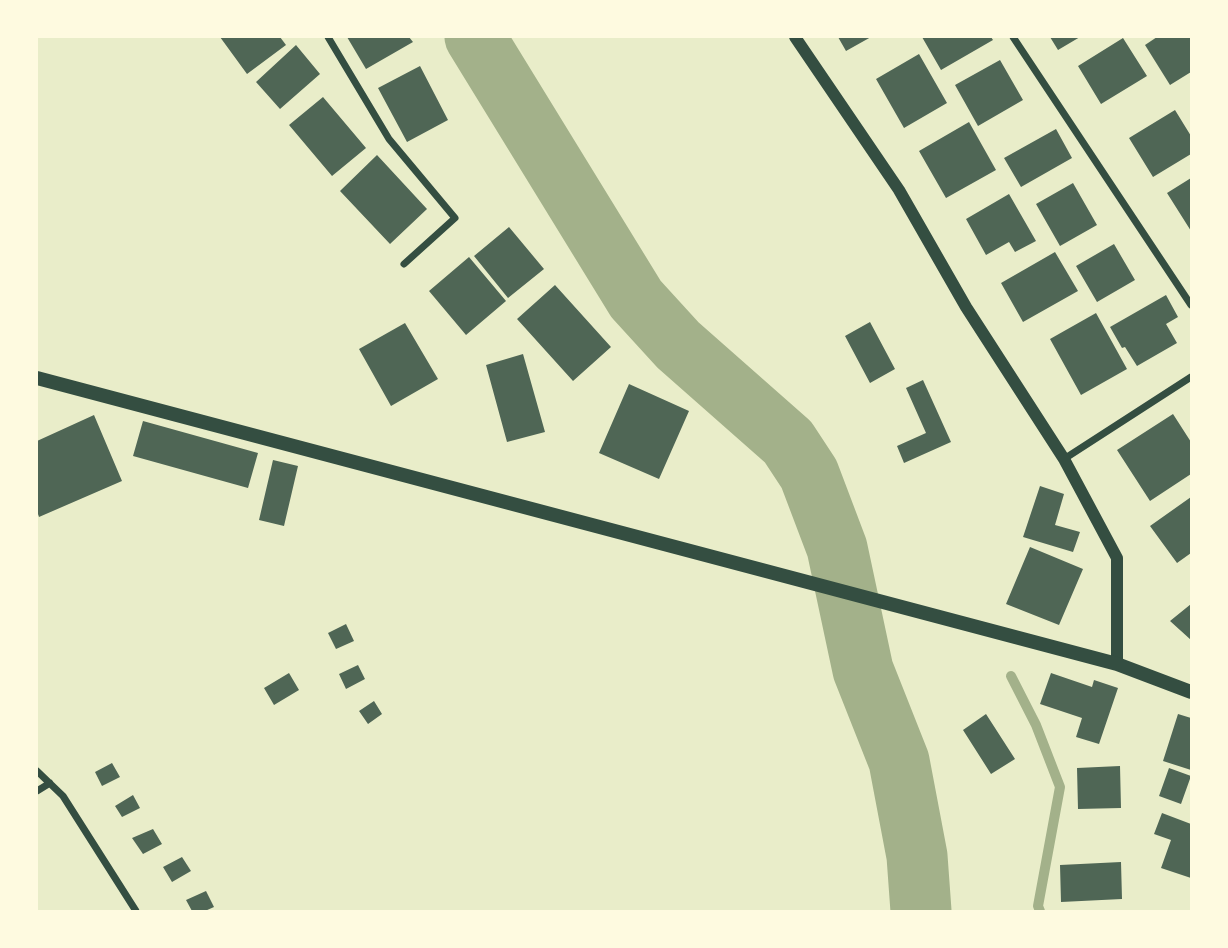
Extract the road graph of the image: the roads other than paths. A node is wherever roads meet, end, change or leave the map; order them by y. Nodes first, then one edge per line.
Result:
1 (328, 37) edge
2 (795, 37) edge
3 (1013, 37) edge
4 (404, 264) dead end
5 (1191, 305) edge
6 (1191, 377) edge
7 (37, 378) edge
8 (1064, 458) junction
9 (1117, 664) junction
10 (1191, 692) edge
11 (37, 771) edge
12 (50, 783) junction
13 (37, 790) edge
14 (136, 911) edge

1 - 4 street
2 - 8 street
3 - 5 street
6 - 8 street
7 - 9 main road
8 - 9 street
9 - 10 main road
11 - 12 street
12 - 13 street
12 - 14 street

